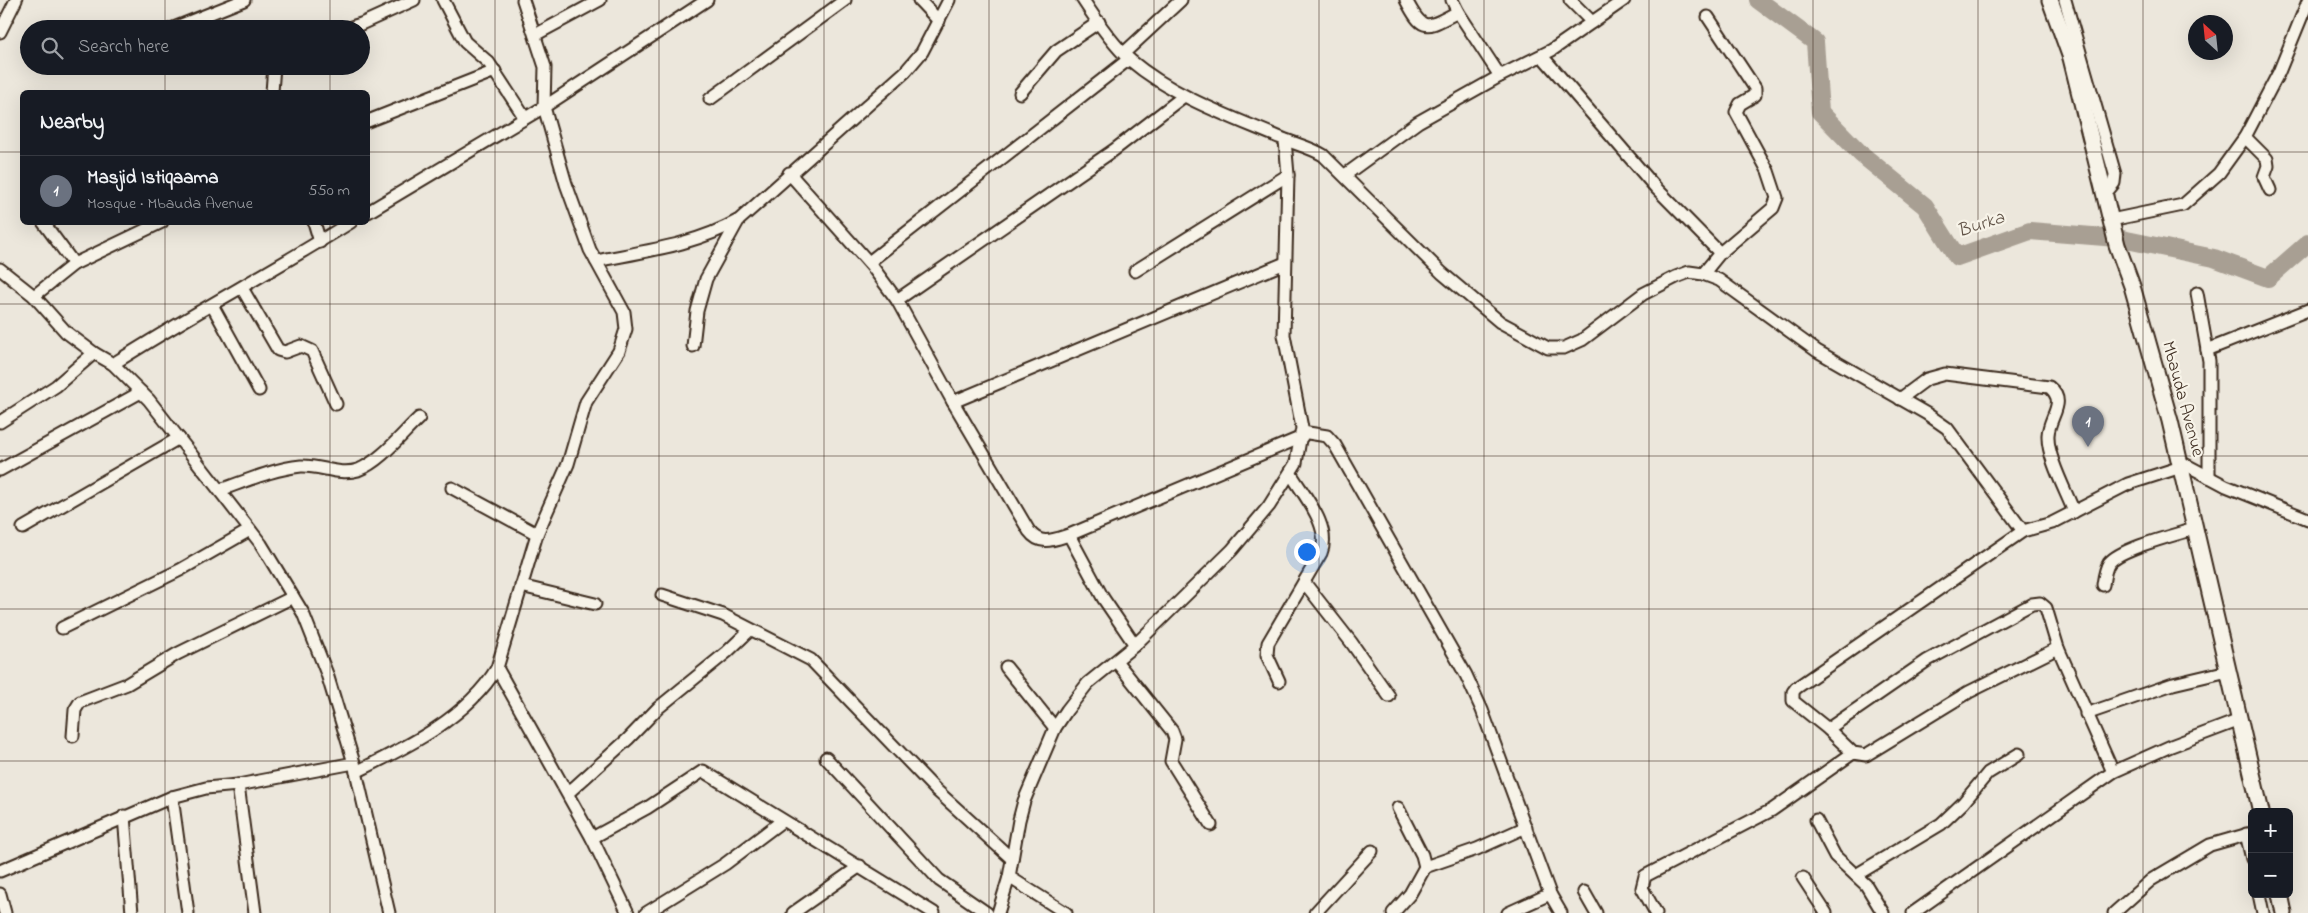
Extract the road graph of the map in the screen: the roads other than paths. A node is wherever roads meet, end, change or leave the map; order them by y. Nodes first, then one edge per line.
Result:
1 (16, 0) edge
2 (244, 0) edge
3 (414, 0) edge
4 (443, 0) edge
5 (523, 0) edge
6 (600, 0) edge
7 (708, 0) edge
8 (845, 0) edge
9 (920, 0) edge
10 (948, 0) edge
11 (1181, 0) edge
12 (1406, 0) edge
13 (1452, 0) edge
14 (1570, 0) edge
15 (1624, 0) edge
16 (2050, 0) edge
17 (2065, 0) edge
18 (2308, 1) edge
19 (1089, 2) edge
20 (1458, 12) junction
21 (1708, 17) dead end
22 (194, 20) edge
23 (370, 20) edge
24 (939, 21) junction
25 (1099, 22) junction
26 (1592, 22) junction
27 (0, 32) edge
28 (535, 35) junction
29 (1126, 56) junction
30 (1542, 56) junction
31 (494, 71) junction
32 (272, 75) edge
33 (1500, 76) junction
34 (268, 90) edge
35 (1020, 93) dead end
36 (1184, 96) junction
37 (710, 99) dead end
38 (544, 107) junction
39 (525, 118) junction
40 (370, 120) edge
41 (2245, 137) junction
42 (1285, 140) junction
43 (790, 173) junction
44 (1288, 175) junction
45 (1345, 175) junction
46 (2270, 190) dead end
47 (2105, 194) junction
48 (370, 211) edge
49 (739, 220) junction
50 (2111, 220) junction
51 (46, 225) edge
52 (156, 225) edge
53 (315, 225) edge
54 (346, 225) edge
55 (320, 242) junction
56 (1720, 253) junction
57 (596, 261) junction
58 (868, 262) junction
59 (1285, 263) junction
60 (74, 264) junction
61 (0, 269) edge
62 (1135, 271) dead end
63 (1703, 274) junction
64 (242, 288) junction
65 (2197, 293) dead end
66 (34, 296) junction
67 (897, 300) junction
68 (212, 305) junction
69 (2308, 310) edge
70 (693, 346) dead end
71 (2207, 350) junction
72 (94, 353) junction
73 (113, 364) junction
74 (259, 390) dead end
75 (141, 392) junction
76 (1900, 399) junction
77 (953, 402) junction
78 (336, 404) dead end
79 (419, 418) dead end
80 (0, 422) edge
81 (1302, 434) junction
82 (179, 438) junction
83 (2180, 464) junction
84 (0, 470) edge
85 (1291, 474) junction
86 (2209, 477) junction
87 (452, 488) dead end
88 (220, 490) junction
89 (2074, 512) junction
90 (2308, 519) edge
91 (23, 528) dead end
92 (2194, 529) junction
93 (250, 530) junction
94 (2023, 531) junction
95 (537, 534) junction
96 (1069, 534) junction
97 (1304, 582) junction
98 (2103, 585) dead end
99 (521, 586) junction
100 (662, 595) dead end
101 (293, 597) junction
102 (595, 604) dead end
103 (62, 628) dead end
104 (750, 630) junction
105 (1135, 645) junction
106 (2058, 648) junction
107 (1116, 661) junction
108 (1006, 667) dead end
109 (497, 668) junction
110 (2228, 671) junction
111 (1279, 681) dead end
112 (1389, 696) dead end
113 (2086, 714) junction
114 (2240, 720) junction
115 (1055, 728) junction
116 (1828, 729) junction
117 (74, 736) dead end
118 (1853, 753) junction
119 (2019, 754) dead end
120 (826, 758) dead end
121 (355, 768) junction
122 (2114, 772) junction
123 (238, 786) junction
124 (568, 793) junction
125 (172, 797) junction
126 (1398, 808) dead end
127 (2261, 808) edge
128 (124, 816) junction
129 (1816, 820) dead end
130 (782, 821) junction
131 (1211, 825) dead end
132 (1526, 827) junction
133 (2248, 833) edge
134 (592, 838) junction
135 (1372, 851) dead end
136 (1012, 859) junction
137 (860, 866) junction
138 (1425, 867) junction
139 (0, 871) edge
140 (1856, 876) junction
141 (1009, 877) junction
142 (1803, 878) dead end
143 (1584, 892) dead end
144 (0, 894) edge
145 (1550, 894) junction
146 (2260, 898) edge
147 (2281, 898) edge
148 (5, 913) edge
149 (132, 913) edge
150 (188, 913) edge
151 (255, 913) edge
152 (389, 913) edge
153 (628, 913) edge
154 (646, 913) edge
155 (794, 913) edge
156 (934, 913) edge
157 (987, 913) edge
158 (998, 913) edge
159 (1066, 913) edge
160 (1315, 913) edge
161 (1393, 913) edge
162 (1508, 913) edge
163 (1561, 913) edge
164 (1596, 913) edge
165 (1656, 913) edge
166 (1826, 913) edge
167 (1883, 913) edge
168 (1913, 913) edge
169 (2114, 913) edge
170 (2263, 913) edge
171 (2284, 913) edge

1 - 27 street
2 - 22 street
3 - 23 street
4 - 31 street
5 - 28 street
6 - 28 street
7 - 38 street
8 - 37 street
9 - 24 street
10 - 24 street
11 - 29 street
12 - 20 street
13 - 20 street
14 - 26 street
15 - 26 street
16 - 47 street, Mbauda Avenue
17 - 47 street
18 - 41 street
19 - 25 street
20 - 33 street
21 - 56 street
24 - 43 street
25 - 29 street
25 - 35 street
26 - 30 street
28 - 38 street
29 - 36 street
29 - 58 street
30 - 33 street
30 - 56 street
31 - 39 street
31 - 40 street
32 - 34 street
33 - 45 street
36 - 42 street
36 - 67 street
38 - 39 street
38 - 57 street
39 - 48 street
41 - 46 street
41 - 50 street
42 - 44 street
42 - 45 street
43 - 49 street
43 - 58 street
44 - 59 street
44 - 62 street
45 - 63 street
47 - 50 street, Mbauda Avenue
49 - 57 street
49 - 70 street
50 - 83 street, Mbauda Avenue
51 - 60 street
52 - 60 street
53 - 55 street
54 - 55 street
55 - 64 street
56 - 63 street
57 - 95 street
58 - 67 street
59 - 77 street
59 - 81 street
60 - 66 street
61 - 66 street
63 - 76 street
64 - 68 street
64 - 78 street
65 - 71 street
66 - 72 street
67 - 77 street
68 - 73 street
68 - 74 street
69 - 71 street
71 - 86 street
72 - 73 street
72 - 80 street
73 - 75 street
75 - 82 street
75 - 84 street
76 - 89 street
76 - 94 street
77 - 96 street
79 - 88 street
81 - 85 street
81 - 96 street
81 - 132 street
82 - 88 street
82 - 91 street
83 - 86 street
83 - 89 street
83 - 92 street, Mbauda Avenue
85 - 97 street
85 - 105 street
86 - 90 street
87 - 95 street
88 - 93 street
89 - 94 street
92 - 98 street
92 - 110 street, Mbauda Avenue
93 - 101 street
93 - 103 street
94 - 116 street
95 - 99 street
96 - 105 street
97 - 111 street
97 - 112 street
99 - 102 street
99 - 109 street
100 - 104 street
101 - 117 street
101 - 121 street
104 - 124 street
104 - 136 street
105 - 107 street
106 - 113 street
106 - 116 street
106 - 118 street
107 - 115 street
107 - 131 street
108 - 115 street
109 - 121 street
109 - 124 street
110 - 113 street
110 - 114 street, Mbauda Avenue
113 - 122 street
114 - 122 street
114 - 127 street, Mbauda Avenue
115 - 136 street
116 - 118 street
118 - 165 street
119 - 140 street
120 - 157 street
121 - 123 street
121 - 152 street
122 - 168 street
123 - 125 street
123 - 151 street
124 - 134 street
125 - 128 street
125 - 150 street
126 - 138 street
128 - 139 street
128 - 149 street
129 - 140 street
130 - 134 street
130 - 137 street
130 - 154 street
132 - 138 street
132 - 145 street
133 - 169 street
134 - 153 street
135 - 160 street
136 - 141 street
137 - 155 street
137 - 156 street
138 - 161 street
140 - 167 street
141 - 158 street
141 - 159 street
142 - 166 street
143 - 164 street
144 - 148 street
145 - 162 street
145 - 163 street
146 - 170 street
147 - 171 street

